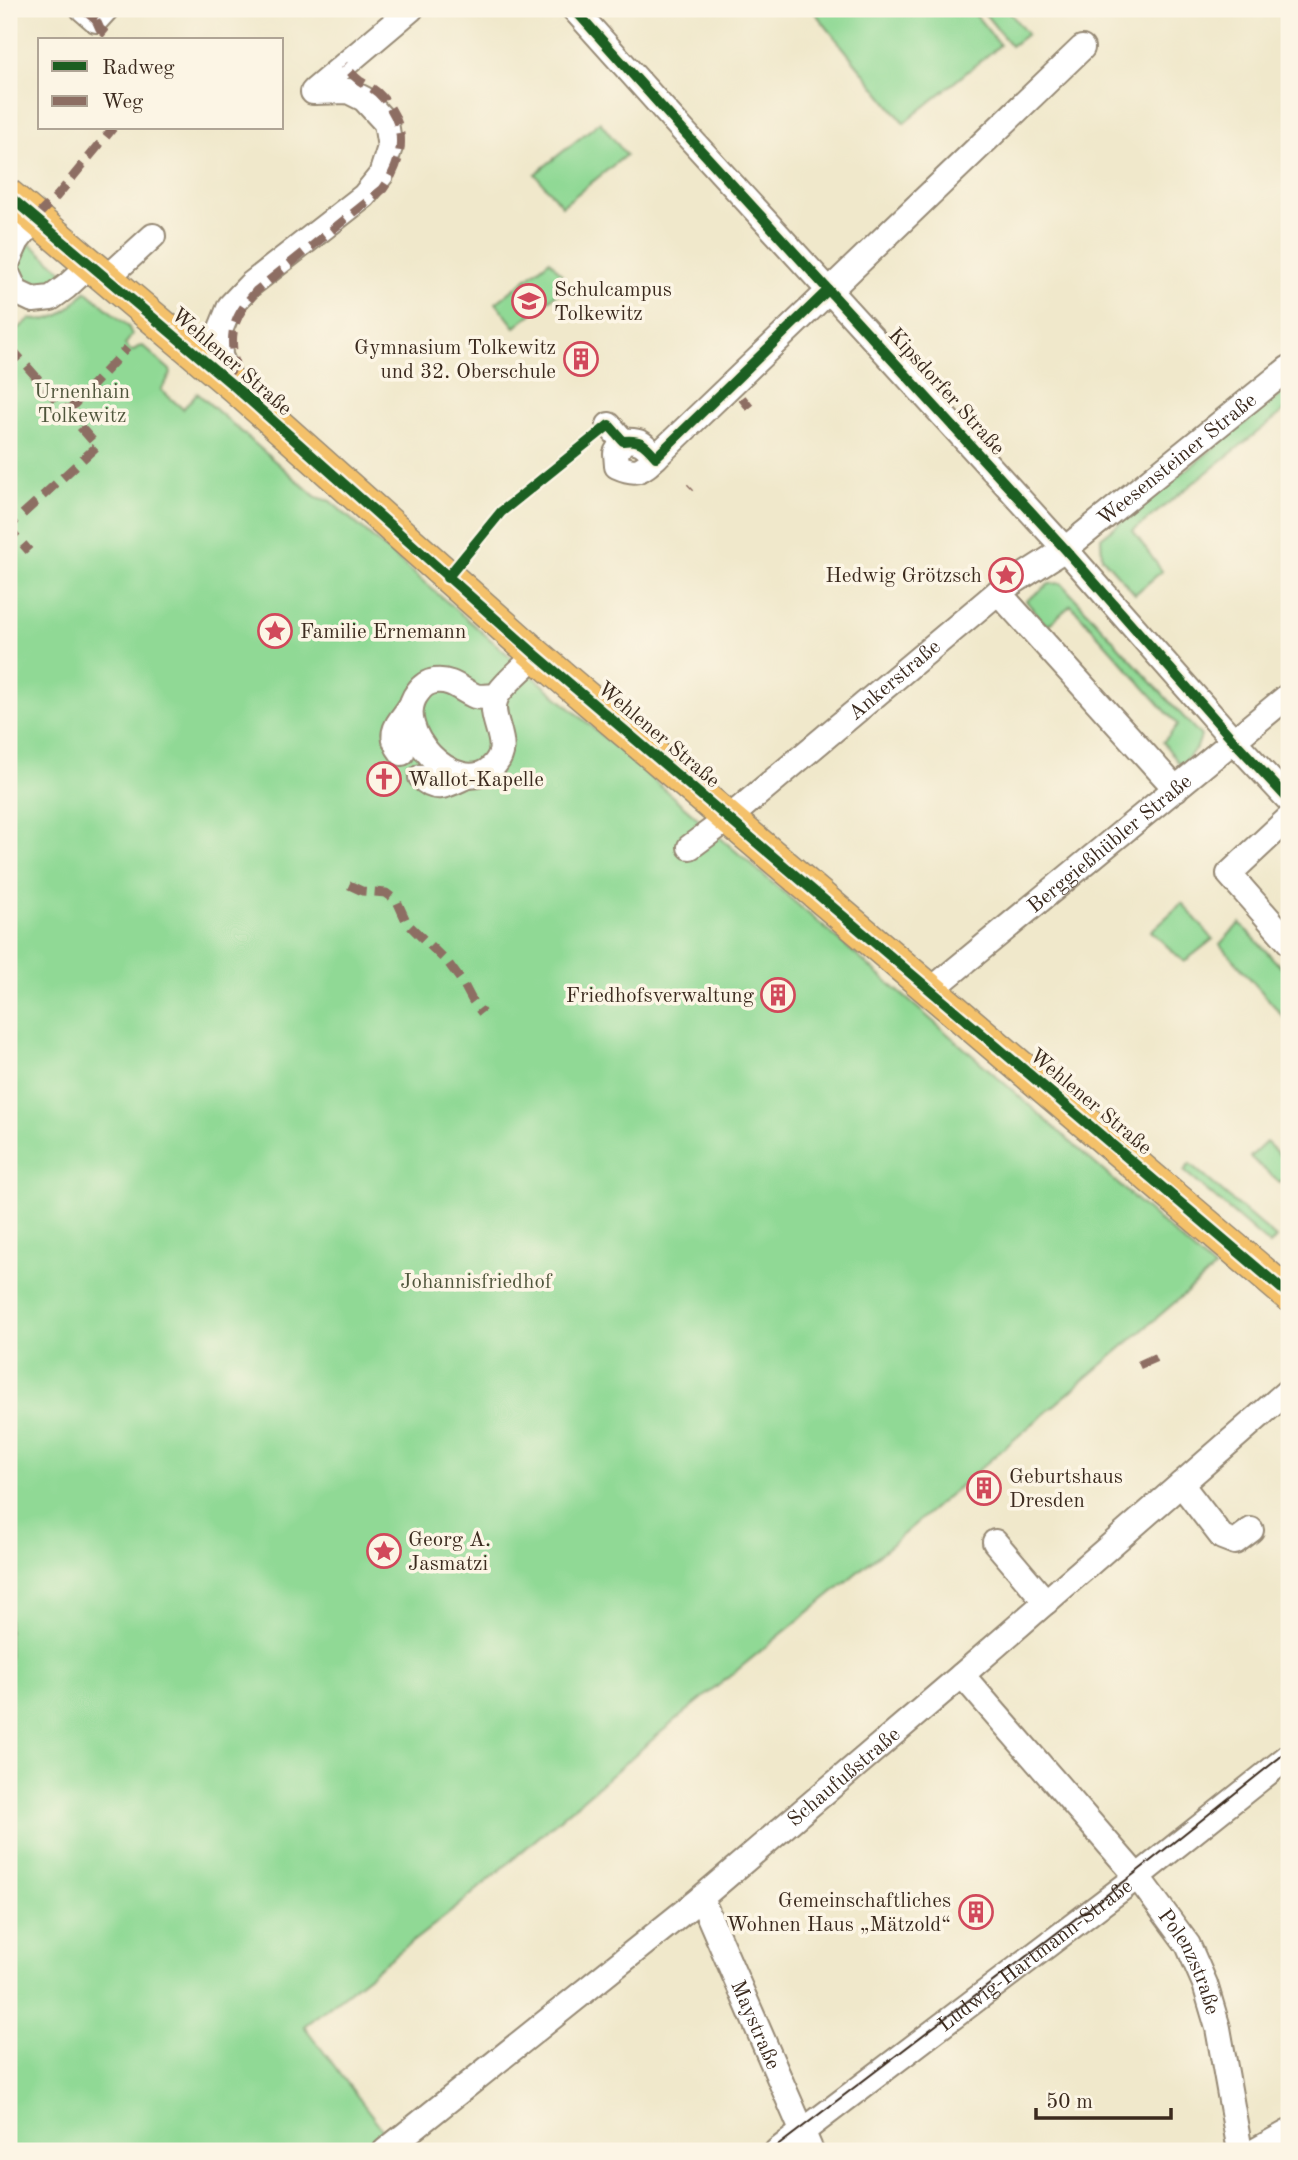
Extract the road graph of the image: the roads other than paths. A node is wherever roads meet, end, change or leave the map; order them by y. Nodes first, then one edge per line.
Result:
1 (83, 9) edge
2 (106, 9) edge
3 (411, 9) edge
4 (574, 9) edge
5 (1082, 48) dead end
6 (9, 196) edge
7 (35, 218) junction
8 (153, 236) dead end
9 (9, 259) edge
10 (99, 271) junction
11 (11, 290) edge
12 (828, 290) junction
13 (1289, 368) edge
14 (234, 386) junction
15 (616, 433) dead end
16 (1065, 549) junction
17 (998, 592) junction
18 (536, 655) junction
19 (1289, 695) edge
20 (496, 696) junction
21 (410, 707) junction
22 (1234, 741) junction
23 (402, 753) dead end
24 (467, 776) junction
25 (421, 777) dead end
26 (1176, 789) junction
27 (1289, 800) edge
28 (729, 818) junction
29 (1289, 818) edge
30 (690, 847) dead end
31 (1289, 942) edge
32 (931, 990) junction
33 (1289, 1295) edge
34 (1289, 1390) edge
35 (1181, 1484) junction
36 (1251, 1530) dead end
37 (995, 1542) dead end
38 (1046, 1602) junction
39 (962, 1675) junction
40 (1289, 1756) edge
41 (1137, 1877) junction
42 (701, 1898) junction
43 (1289, 2132) edge
44 (807, 2141) edge
45 (385, 2151) edge
46 (777, 2151) edge
47 (1240, 2151) edge
48 (1255, 2151) edge

1 - 2 street
3 - 14 street
4 - 12 street, Kipsdorfer Straße
5 - 12 street
6 - 7 main road, Wehlener Straße
7 - 9 street
7 - 10 main road, Wehlener Straße
8 - 10 street
10 - 11 street
10 - 14 main road, Wehlener Straße
12 - 15 street
12 - 16 street, Kipsdorfer Straße
13 - 16 street, Weesensteiner Straße
14 - 18 main road, Wehlener Straße
16 - 17 street, Ankerstraße
16 - 22 street, Kipsdorfer Straße
17 - 26 street
17 - 28 street, Ankerstraße
18 - 20 street
18 - 28 main road, Wehlener Straße
19 - 22 street, Berggießhübler Straße
20 - 21 street
20 - 24 street
21 - 23 street
21 - 24 street
22 - 26 street, Berggießhübler Straße
22 - 27 street, Kipsdorfer Straße
24 - 25 street
26 - 32 street, Berggießhübler Straße
28 - 30 street, Ankerstraße
28 - 32 main road, Wehlener Straße
29 - 31 street
32 - 33 main road, Wehlener Straße
34 - 35 street, Schaufußstraße
35 - 36 street
35 - 38 street, Schaufußstraße
37 - 38 street
38 - 39 street, Schaufußstraße
39 - 41 street, Polenzstraße
39 - 42 street, Schaufußstraße
40 - 41 street, Ludwig-Hartmann-Straße
41 - 44 street, Ludwig-Hartmann-Straße
41 - 47 street, Polenzstraße
42 - 44 street, Maystraße
42 - 45 street, Schaufußstraße
43 - 48 street
44 - 46 street, Ludwig-Hartmann-Straße

